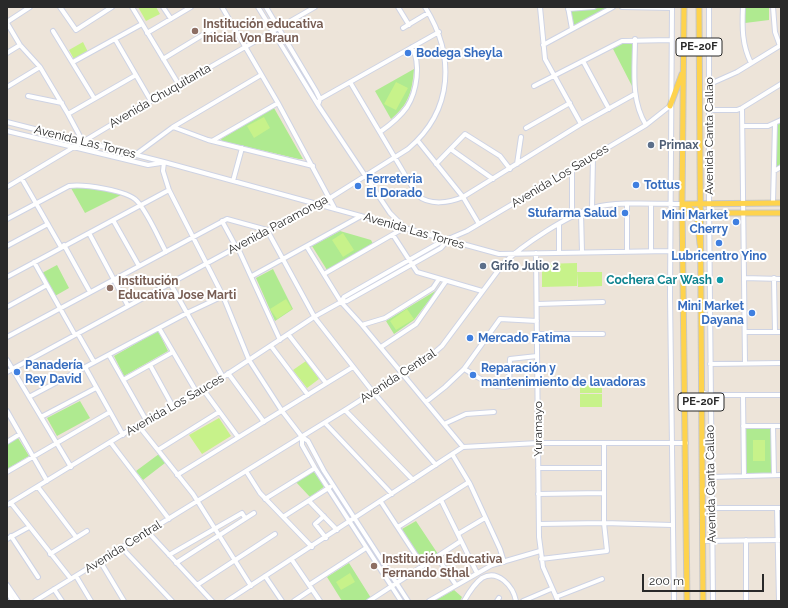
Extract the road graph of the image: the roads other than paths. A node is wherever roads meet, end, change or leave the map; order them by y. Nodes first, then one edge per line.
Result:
1 (30, 7) edge
2 (60, 7) edge
3 (112, 7) edge
4 (132, 7) edge
5 (164, 7) edge
6 (190, 7) edge
7 (222, 7) edge
8 (258, 7) edge
9 (266, 7) edge
10 (315, 7) edge
11 (398, 7) edge
12 (425, 7) edge
13 (540, 7) edge
14 (594, 7) edge
15 (613, 7) edge
16 (622, 7) edge
17 (642, 7) edge
18 (672, 7) edge
19 (684, 7) edge
20 (699, 7) edge
21 (709, 7) edge
22 (743, 7) edge
23 (773, 7) edge
24 (568, 8) edge
25 (428, 13) junction
26 (171, 19) junction
27 (229, 19) junction
28 (7, 22) edge
29 (142, 24) junction
30 (409, 25) junction
31 (279, 28) junction
32 (403, 28) dead end
33 (572, 29) junction
34 (53, 31) dead end
35 (273, 32) junction
36 (439, 32) junction
37 (147, 33) junction
38 (115, 39) junction
39 (635, 39) junction
40 (671, 40) junction
41 (20, 45) junction
42 (543, 45) junction
43 (780, 46) edge
44 (245, 47) junction
45 (412, 47) junction
46 (7, 53) edge
47 (163, 59) junction
48 (583, 61) junction
49 (73, 62) junction
50 (751, 64) junction
51 (684, 65) junction
52 (40, 67) junction
53 (136, 75) junction
54 (261, 75) junction
55 (555, 77) junction
56 (350, 82) junction
57 (710, 84) junction
58 (781, 84) edge
59 (179, 85) junction
60 (534, 86) dead end
61 (7, 87) edge
62 (635, 94) junction
63 (28, 96) dead end
64 (94, 98) junction
65 (320, 99) junction
66 (151, 101) junction
67 (62, 103) junction
68 (570, 103) junction
69 (278, 104) junction
70 (318, 105) junction
71 (670, 106) junction
72 (742, 108) junction
73 (609, 109) junction
74 (709, 110) junction
75 (68, 114) junction
76 (781, 120) edge
77 (7, 122) edge
78 (581, 124) junction
79 (775, 124) junction
80 (646, 125) junction
81 (743, 126) junction
82 (173, 127) junction
83 (526, 128) dead end
84 (7, 131) edge
85 (380, 132) junction
86 (521, 136) dead end
87 (212, 141) junction
88 (418, 141) junction
89 (82, 142) junction
90 (73, 148) junction
91 (242, 148) junction
92 (452, 150) junction
93 (136, 155) junction
94 (593, 157) junction
95 (395, 158) junction
96 (164, 162) junction
97 (436, 164) junction
98 (517, 164) junction
99 (313, 166) junction
100 (781, 166) edge
101 (510, 169) junction
102 (572, 169) junction
103 (774, 171) junction
104 (365, 176) junction
105 (494, 178) junction
106 (22, 179) junction
107 (234, 181) junction
108 (7, 187) edge
109 (169, 190) junction
110 (330, 198) junction
111 (463, 198) junction
112 (36, 203) junction
113 (709, 203) junction
114 (773, 203) junction
115 (781, 203) edge
116 (316, 204) junction
117 (651, 204) junction
118 (670, 204) junction
119 (682, 204) junction
120 (702, 204) junction
121 (744, 204) junction
122 (140, 205) junction
123 (627, 205) junction
124 (592, 208) junction
125 (335, 209) junction
126 (581, 212) junction
127 (682, 213) junction
128 (700, 213) junction
129 (709, 213) junction
130 (744, 213) junction
131 (781, 213) edge
132 (361, 216) junction
133 (572, 217) junction
134 (7, 219) edge
135 (113, 220) junction
136 (222, 221) junction
137 (48, 224) junction
138 (479, 224) junction
139 (559, 225) junction
140 (404, 228) junction
141 (267, 230) junction
142 (89, 233) junction
143 (393, 235) junction
144 (193, 237) junction
145 (447, 241) junction
146 (7, 246) edge
147 (63, 246) junction
148 (236, 247) junction
149 (307, 247) junction
150 (627, 251) junction
151 (651, 251) junction
152 (670, 251) junction
153 (166, 252) junction
154 (559, 252) junction
155 (582, 252) junction
156 (536, 253) junction
157 (513, 254) junction
158 (283, 259) junction
159 (409, 260) junction
160 (34, 262) junction
161 (207, 263) junction
162 (412, 265) junction
163 (139, 266) junction
164 (324, 274) junction
165 (252, 276) junction
166 (7, 277) edge
167 (744, 278) junction
168 (774, 278) junction
169 (114, 279) junction
170 (438, 279) junction
171 (781, 279) edge
172 (446, 281) junction
173 (170, 283) junction
174 (47, 285) junction
175 (482, 291) junction
176 (90, 292) junction
177 (223, 296) junction
178 (341, 302) junction
179 (603, 302) dead end
180 (537, 304) junction
181 (128, 306) junction
182 (7, 307) edge
183 (60, 308) junction
184 (187, 314) junction
185 (314, 317) junction
186 (537, 321) junction
187 (362, 325) junction
188 (159, 328) junction
189 (745, 332) junction
190 (775, 332) junction
191 (781, 332) edge
192 (76, 334) junction
193 (288, 334) junction
194 (537, 334) junction
195 (603, 334) dead end
196 (7, 337) edge
197 (280, 340) junction
198 (271, 346) junction
199 (381, 348) junction
200 (173, 352) junction
201 (109, 355) junction
202 (537, 356) junction
203 (7, 360) edge
204 (249, 360) junction
205 (94, 362) junction
206 (745, 363) junction
207 (781, 363) edge
208 (710, 364) junction
209 (150, 365) junction
210 (353, 366) junction
211 (85, 367) junction
212 (12, 369) junction
213 (464, 369) junction
214 (7, 372) edge
215 (228, 373) junction
216 (402, 373) junction
217 (223, 377) junction
218 (123, 380) junction
219 (326, 383) junction
220 (96, 388) junction
221 (202, 388) junction
222 (196, 392) junction
223 (373, 392) junction
224 (701, 392) junction
225 (308, 395) junction
226 (710, 395) junction
227 (743, 395) junction
228 (781, 395) edge
229 (29, 397) junction
230 (426, 402) junction
231 (172, 405) junction
232 (345, 410) junction
233 (7, 411) edge
234 (282, 411) junction
235 (110, 412) junction
236 (220, 412) junction
237 (494, 412) dead end
238 (41, 417) junction
239 (146, 420) junction
240 (264, 422) junction
241 (325, 423) junction
242 (444, 424) junction
243 (138, 425) junction
244 (743, 426) junction
245 (773, 426) junction
246 (781, 426) edge
247 (20, 434) junction
248 (123, 435) junction
249 (302, 437) junction
250 (238, 438) junction
251 (7, 442) edge
252 (56, 443) junction
253 (110, 443) junction
254 (604, 443) junction
255 (671, 443) junction
256 (687, 443) junction
257 (538, 444) junction
258 (462, 447) junction
259 (158, 450) junction
260 (452, 454) junction
261 (33, 457) junction
262 (436, 465) junction
263 (71, 467) junction
264 (316, 468) junction
265 (538, 468) junction
266 (604, 468) junction
267 (246, 471) junction
268 (7, 472) edge
269 (178, 475) junction
270 (774, 475) junction
271 (781, 475) edge
272 (744, 476) junction
273 (711, 477) junction
274 (413, 480) junction
275 (47, 481) junction
276 (469, 482) junction
277 (333, 485) junction
278 (38, 487) junction
279 (329, 488) junction
280 (604, 493) junction
281 (392, 494) junction
282 (538, 494) junction
283 (265, 499) junction
284 (441, 500) junction
285 (197, 501) junction
286 (309, 501) junction
287 (381, 502) junction
288 (9, 504) edge
289 (712, 508) junction
290 (779, 508) edge
291 (254, 513) dead end
292 (324, 516) junction
293 (283, 517) junction
294 (245, 518) junction
295 (485, 518) junction
296 (169, 519) junction
297 (354, 519) junction
298 (350, 522) junction
299 (604, 523) junction
300 (539, 524) junction
301 (672, 525) junction
302 (28, 527) junction
303 (398, 527) junction
304 (214, 528) junction
305 (337, 530) junction
306 (87, 531) dead end
307 (148, 532) junction
308 (275, 534) dead end
309 (458, 534) junction
310 (219, 535) junction
311 (76, 537) junction
312 (9, 538) edge
313 (326, 538) junction
314 (712, 540) junction
315 (746, 540) junction
316 (780, 540) edge
317 (461, 541) junction
318 (703, 541) junction
319 (312, 547) junction
320 (122, 548) junction
321 (366, 548) junction
322 (540, 551) junction
323 (50, 554) junction
324 (169, 555) junction
325 (437, 557) junction
326 (541, 559) junction
327 (234, 560) junction
328 (292, 560) junction
329 (100, 561) junction
330 (504, 562) junction
331 (176, 564) junction
332 (423, 566) junction
333 (780, 570) edge
334 (477, 573) junction
335 (76, 576) junction
336 (265, 576) junction
337 (38, 577) dead end
338 (71, 579) junction
339 (602, 579) dead end
340 (7, 584) edge
341 (396, 584) junction
342 (197, 585) junction
343 (456, 585) junction
344 (251, 586) junction
345 (392, 587) junction
346 (311, 588) junction
347 (54, 589) junction
348 (551, 589) junction
349 (7, 592) edge
350 (557, 599) edge
351 (13, 601) edge
352 (18, 601) edge
353 (36, 601) edge
354 (62, 601) edge
355 (91, 601) edge
356 (124, 601) edge
357 (172, 601) edge
358 (212, 601) edge
359 (227, 601) edge
360 (282, 601) edge
361 (294, 601) edge
362 (320, 601) edge
363 (369, 601) edge
364 (401, 601) edge
365 (408, 601) edge
366 (429, 601) edge
367 (464, 601) edge
368 (516, 601) edge
369 (523, 601) edge
370 (674, 601) edge
371 (687, 601) edge
372 (703, 601) edge
373 (713, 601) edge
374 (746, 601) edge
375 (779, 601) edge

1 - 28 street
2 - 3 street
4 - 29 street
5 - 26 street
6 - 26 street
7 - 27 street
8 - 35 street
9 - 31 street
10 - 31 street, Avenida Chuquitanta
11 - 30 street
12 - 25 street, Avenida Paramonga
13 - 42 street
14 - 24 street
15 - 33 street
16 - 17 street
17 - 18 street
18 - 40 street
19 - 51 main road, Avenida Canta Callao / PE-20F
20 - 120 main road, Avenida Canta Callao / PE-20F
21 - 57 street, Avenida Canta Callao
22 - 50 street
23 - 43 street
24 - 33 street
25 - 30 street
25 - 36 street, Avenida Paramonga
26 - 37 street
27 - 44 street
27 - 47 street
28 - 41 street
29 - 37 street
29 - 38 street
30 - 32 street
31 - 35 street, Avenida Chuquitanta
31 - 65 street
33 - 42 street
34 - 49 street
35 - 44 street, Avenida Chuquitanta
35 - 70 street
36 - 45 street
36 - 88 street, Avenida Paramonga
37 - 47 street
38 - 49 street
38 - 53 street
39 - 40 street
39 - 48 street
39 - 62 street
40 - 71 street
41 - 46 street
41 - 52 street
42 - 55 street
43 - 50 street
44 - 54 street
44 - 59 street, Avenida Chuquitanta
45 - 56 street
45 - 85 street
47 - 59 street
48 - 55 street
48 - 73 street
49 - 64 street
50 - 57 street
51 - 71 main road
51 - 119 main road, Avenida Canta Callao / PE-20F
52 - 61 street
52 - 67 street
53 - 64 street
53 - 66 street
54 - 69 street
54 - 82 street
55 - 60 street
55 - 68 street
56 - 65 street
56 - 85 street
57 - 74 street, Avenida Canta Callao
58 - 72 street
59 - 66 street, Avenida Chuquitanta
62 - 73 street
62 - 80 street
63 - 67 street
64 - 75 street
65 - 70 street
66 - 89 street, Avenida Chuquitanta
67 - 75 street
68 - 78 street
68 - 83 street
69 - 87 street
69 - 99 street
70 - 104 street
71 - 80 street, Avenida Los Sauces
71 - 118 street
72 - 74 street
72 - 81 street
73 - 78 street
74 - 113 street, Avenida Canta Callao
75 - 89 street
76 - 79 street
77 - 89 street, Avenida Las Torres
78 - 98 street
79 - 81 street
79 - 103 street
80 - 94 street, Avenida Los Sauces
81 - 121 street
82 - 87 street
82 - 93 street
84 - 90 street, Avenida Las Torres
85 - 95 street
86 - 98 street
87 - 91 street
88 - 95 street, Avenida Paramonga
88 - 97 street
89 - 90 street, Avenida Chuquitanta
89 - 93 street, Avenida Las Torres
90 - 96 street, Avenida Las Torres
90 - 106 street, Avenida Chuquitanta
91 - 99 street
91 - 107 street
92 - 97 street
92 - 101 street
92 - 105 street
93 - 96 street, Avenida Las Torres
94 - 102 street, Avenida Los Sauces
94 - 124 street
95 - 104 street, Avenida Paramonga
95 - 111 street
96 - 107 street, Avenida Las Torres
96 - 109 street
97 - 111 street
98 - 101 street
99 - 110 street
100 - 103 street
101 - 105 street
102 - 133 street
102 - 138 street, Avenida Los Sauces
103 - 114 street
104 - 110 street, Avenida Paramonga
104 - 140 street
105 - 111 street
106 - 108 street, Avenida Chuquitanta
106 - 112 street
107 - 116 street, Avenida Las Torres
109 - 122 street
109 - 144 street
110 - 116 street, Avenida Paramonga
110 - 125 street
111 - 138 street
112 - 122 street
112 - 134 street
112 - 137 street
113 - 120 main road, Avenida Central
113 - 121 main road, Avenida Central
113 - 129 street, Avenida Canta Callao
114 - 115 main road, Avenida Central
114 - 121 main road, Avenida Central
116 - 125 street, Avenida Las Torres
116 - 141 street, Avenida Paramonga
117 - 118 street, Avenida Central
117 - 123 street, Avenida Central
117 - 151 street
118 - 119 street, Avenida Central
118 - 152 street
119 - 120 main road, Avenida Central
119 - 127 main road, Avenida Canta Callao / PE-20F
119 - 128 main road
120 - 128 main road, Avenida Canta Callao / PE-20F
121 - 130 street
122 - 135 street
122 - 153 street
123 - 124 street, Avenida Central
123 - 150 street
124 - 126 street, Avenida Central
125 - 132 street, Avenida Las Torres
126 - 133 street, Avenida Central
126 - 155 street
127 - 128 main road
127 - 256 main road, Avenida Canta Callao / PE-20F
128 - 129 main road
128 - 224 main road, Avenida Canta Callao / PE-20F
129 - 130 main road
129 - 208 street, Avenida Canta Callao
130 - 131 main road
130 - 167 street
132 - 140 street, Avenida Las Torres
132 - 149 street
133 - 139 street, Avenida Central
135 - 142 street
135 - 163 street
136 - 141 street
136 - 144 street
136 - 148 street
137 - 146 street
137 - 147 street
138 - 145 street, Avenida Los Sauces
139 - 154 street
139 - 157 street, Avenida Central
140 - 143 street
140 - 145 street, Avenida Las Torres
141 - 148 street, Avenida Paramonga
141 - 158 street
142 - 147 street
142 - 169 street
143 - 159 street
143 - 164 street
144 - 153 street
144 - 161 street
145 - 157 street, Avenida Las Torres
145 - 159 street, Avenida Los Sauces
145 - 162 street, Avenida Los Sauces
147 - 160 street
147 - 176 street
148 - 161 street, Avenida Paramonga
148 - 165 street
149 - 158 street
149 - 164 street
150 - 151 street, Avenida Las Torres
150 - 155 street, Avenida Las Torres
151 - 152 street, Avenida Las Torres
152 - 255 street
153 - 163 street
154 - 155 street, Avenida Las Torres
154 - 156 street, Avenida Las Torres
156 - 157 street, Avenida Las Torres
156 - 180 street, Yuramayo
157 - 175 street, Avenida Central
158 - 165 street
158 - 185 street
159 - 162 street
159 - 178 street, Avenida Los Sauces
160 - 166 street
160 - 174 street
161 - 173 street, Avenida Paramonga
161 - 177 street
162 - 170 street
162 - 178 street, Avenida Los Sauces
163 - 169 street
164 - 178 street
165 - 197 street
167 - 168 street
167 - 189 street
168 - 171 street
168 - 190 street
169 - 176 street
169 - 181 street
170 - 172 street
170 - 187 street
172 - 175 street
172 - 199 street
173 - 181 street, Avenida Paramonga
173 - 184 street
174 - 182 street
174 - 183 street
175 - 216 street, Avenida Central
176 - 183 street
177 - 184 street
177 - 204 street
178 - 185 street, Avenida Los Sauces
178 - 187 street
179 - 180 street
180 - 186 street, Yuramayo
181 - 192 street, Avenida Paramonga
183 - 192 street
183 - 196 street
184 - 188 street
184 - 217 street
185 - 193 street, Avenida Los Sauces
185 - 210 street
186 - 194 street, Yuramayo
186 - 213 street
187 - 199 street
188 - 200 street
188 - 201 street
189 - 190 street
189 - 206 street
190 - 191 street
192 - 205 street
192 - 212 street, Avenida Paramonga
193 - 197 street, Avenida Los Sauces
193 - 219 street
194 - 195 street
194 - 202 street, Yuramayo
197 - 198 street, Avenida Los Sauces
198 - 204 street, Avenida Los Sauces
198 - 225 street
199 - 216 street
200 - 209 street
200 - 222 street
201 - 205 street
201 - 218 street
202 - 213 street
202 - 257 street, Yuramayo
203 - 212 street
204 - 215 street, Avenida Los Sauces
204 - 234 street
205 - 211 street
206 - 207 street
206 - 208 street
208 - 226 street, Avenida Canta Callao
209 - 218 street
209 - 231 street
210 - 219 street
210 - 223 street
211 - 220 street
211 - 229 street
212 - 214 street, Avenida Paramonga
212 - 229 street
213 - 230 street
215 - 217 street, Avenida Los Sauces
215 - 240 street
216 - 223 street, Avenida Central
216 - 230 street
217 - 221 street, Avenida Los Sauces
218 - 239 street
219 - 225 street
220 - 235 street
220 - 238 street
221 - 222 street, Avenida Los Sauces
221 - 236 street
222 - 231 street, Avenida Los Sauces
223 - 232 street, Avenida Central
223 - 262 street
224 - 226 street
224 - 318 main road, Avenida Canta Callao / PE-20F
225 - 234 street
226 - 227 street
226 - 273 street, Avenida Canta Callao
227 - 228 street
227 - 244 street
229 - 238 street
230 - 242 street
231 - 239 street, Avenida Los Sauces
232 - 241 street, Avenida Central
232 - 274 street
233 - 247 street
234 - 240 street
234 - 249 street
235 - 248 street
235 - 252 street
236 - 250 street
236 - 259 street
237 - 242 street
238 - 252 street
239 - 243 street, Avenida Los Sauces
240 - 250 street
241 - 249 street, Avenida Central
241 - 281 street
242 - 258 street
243 - 248 street, Avenida Los Sauces
243 - 259 street
244 - 245 street
244 - 272 street
245 - 246 street
245 - 270 street
247 - 251 street
247 - 261 street
248 - 253 street, Avenida Los Sauces
249 - 264 street
249 - 267 street, Avenida Central
249 - 277 street
250 - 269 street
252 - 261 street
252 - 263 street
253 - 263 street, Avenida Los Sauces
253 - 296 street
254 - 255 street
254 - 257 street
254 - 266 street
255 - 256 street
255 - 301 street
256 - 371 main road, Avenida Canta Callao / PE-20F
257 - 258 street
257 - 265 street, Yuramayo
258 - 260 street
259 - 269 street
260 - 262 street
260 - 276 street
261 - 268 street
261 - 275 street
262 - 274 street
263 - 275 street, Avenida Los Sauces
264 - 279 street
264 - 283 street
265 - 266 street
265 - 282 street, Yuramayo
266 - 280 street
267 - 283 street
267 - 285 street, Avenida Central
269 - 285 street
270 - 271 street
270 - 272 street
272 - 273 street
273 - 289 street, Avenida Canta Callao
274 - 281 street
275 - 278 street, Avenida Los Sauces
276 - 284 street
276 - 295 street
277 - 279 street
277 - 297 street
278 - 288 street, Avenida Los Sauces
278 - 311 street
279 - 286 street
279 - 298 street
280 - 282 street
280 - 299 street
281 - 287 street
282 - 300 street, Yuramayo
283 - 293 street
284 - 303 street
284 - 309 street
285 - 296 street, Avenida Central
285 - 304 street
286 - 292 street
286 - 293 street
287 - 297 street
287 - 303 street
288 - 302 street
289 - 290 street
289 - 314 street, Avenida Canta Callao
290 - 316 street
291 - 294 street
292 - 305 street
292 - 313 street
293 - 319 street
294 - 304 street
294 - 310 street
295 - 309 street
295 - 330 street
296 - 307 street, Avenida Central
297 - 298 street
297 - 341 street
298 - 305 street
298 - 321 street
299 - 300 street
299 - 301 street
299 - 326 street
300 - 322 street, Yuramayo
301 - 370 street
302 - 312 street
302 - 323 street
303 - 332 street
304 - 310 street
304 - 324 street
305 - 313 street
306 - 311 street
307 - 320 street, Avenida Central
307 - 324 street
308 - 327 street
309 - 317 street
310 - 327 street
310 - 331 street
311 - 323 street
312 - 337 street
313 - 319 street
314 - 315 street
314 - 318 street
314 - 373 street, Avenida Canta Callao
315 - 316 street
315 - 374 street
316 - 333 street
317 - 325 street
317 - 334 street
318 - 372 main road, Avenida Canta Callao / PE-20F
319 - 328 street
320 - 329 street, Avenida Central
320 - 357 street
321 - 345 street
321 - 346 street
322 - 326 street, Yuramayo
322 - 330 street
323 - 338 street
324 - 331 street
325 - 332 street
325 - 343 street
326 - 348 street, Yuramayo
327 - 342 street
327 - 344 street
328 - 336 street
328 - 346 street
329 - 335 street, Avenida Central
329 - 356 street
330 - 334 street
331 - 342 street
332 - 341 street
333 - 375 street
334 - 343 street
335 - 338 street, Avenida Central
335 - 355 street
336 - 344 street
336 - 360 street
338 - 347 street, Avenida Central
339 - 350 street
340 - 352 street
341 - 345 street
341 - 365 street
342 - 358 street
343 - 366 street
344 - 359 street
345 - 363 street
345 - 364 street
346 - 361 street
346 - 362 street
347 - 353 street, Avenida Central
347 - 354 street
348 - 350 street, Yuramayo
348 - 369 street
349 - 351 street
367 - 368 street

